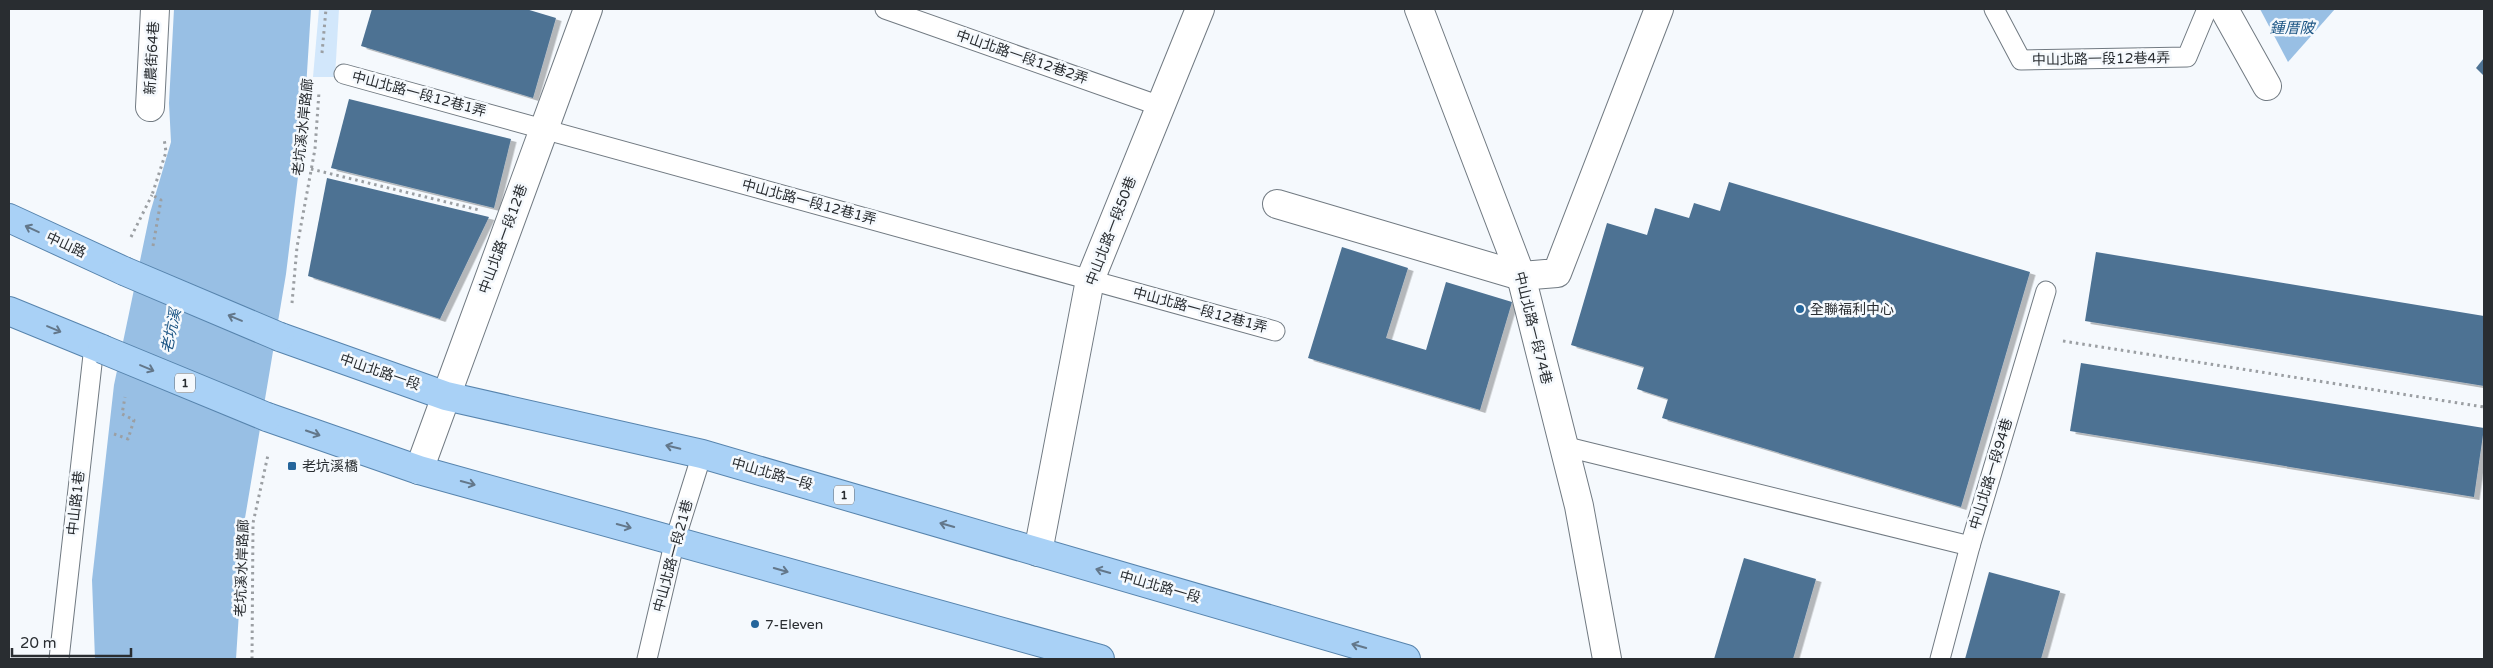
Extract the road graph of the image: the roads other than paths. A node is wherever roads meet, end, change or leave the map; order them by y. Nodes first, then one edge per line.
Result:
1 (155, 9) edge
2 (588, 9) edge
3 (885, 9) edge
4 (1200, 9) edge
5 (1419, 9) edge
6 (1659, 9) edge
7 (1994, 9) edge
8 (2207, 9) edge
9 (2224, 9) edge
10 (344, 74) dead end
11 (2267, 86) dead end
12 (1160, 106) junction
13 (150, 107) dead end
14 (544, 128) junction
15 (1277, 204) dead end
16 (9, 218) edge
17 (1521, 276) junction
18 (1090, 280) junction
19 (2046, 290) dead end
20 (9, 311) edge
21 (1275, 331) dead end
22 (284, 338) joint
23 (98, 348) junction
24 (446, 396) junction
25 (1563, 446) junction
26 (702, 454) junction
27 (419, 470) junction
28 (675, 540) junction
29 (1970, 546) junction
30 (1038, 552) junction
31 (59, 659) edge
32 (647, 659) edge
33 (1100, 659) edge
34 (1406, 659) edge
35 (1607, 659) edge
36 (1940, 659) edge

1 - 13 street, 新農街64巷
2 - 14 street, 中山北路一段12巷
3 - 12 lane, 中山北路一段12巷2弄
4 - 12 street, 中山北路一段50巷
5 - 17 street, 中山北路一段74巷
6 - 17 street
7 - 8 lane, 中山北路一段12巷4弄
9 - 11 street
10 - 14 lane, 中山北路一段12巷1弄
12 - 18 street, 中山北路一段50巷
14 - 18 lane, 中山北路一段12巷1弄
14 - 24 street, 中山北路一段12巷
15 - 17 street
22 -> 16 main road, 中山路 / 1, bridge
17 - 25 street, 中山北路一段74巷
18 - 21 lane, 中山北路一段12巷1弄
18 - 30 street, 中山北路一段50巷
19 - 29 lane, 中山北路一段94巷
20 -> 23 main road, 1
22 - 24 main road, 中山北路一段 / 1
23 -> 27 main road, 1, bridge
23 - 31 lane, 中山路1巷
26 -> 24 main road, 中山北路一段 / 1
24 - 27 street, 中山北路一段12巷
25 - 29 lane
25 - 35 street, 中山北路一段74巷
26 - 28 lane, 中山北路一段21巷
30 -> 26 main road, 中山北路一段 / 1
27 -> 28 main road, 1
28 - 32 lane, 中山北路一段21巷
28 -> 33 main road, 1
29 - 36 lane, 中山北路一段94巷
34 -> 30 main road, 中山北路一段 / 1

